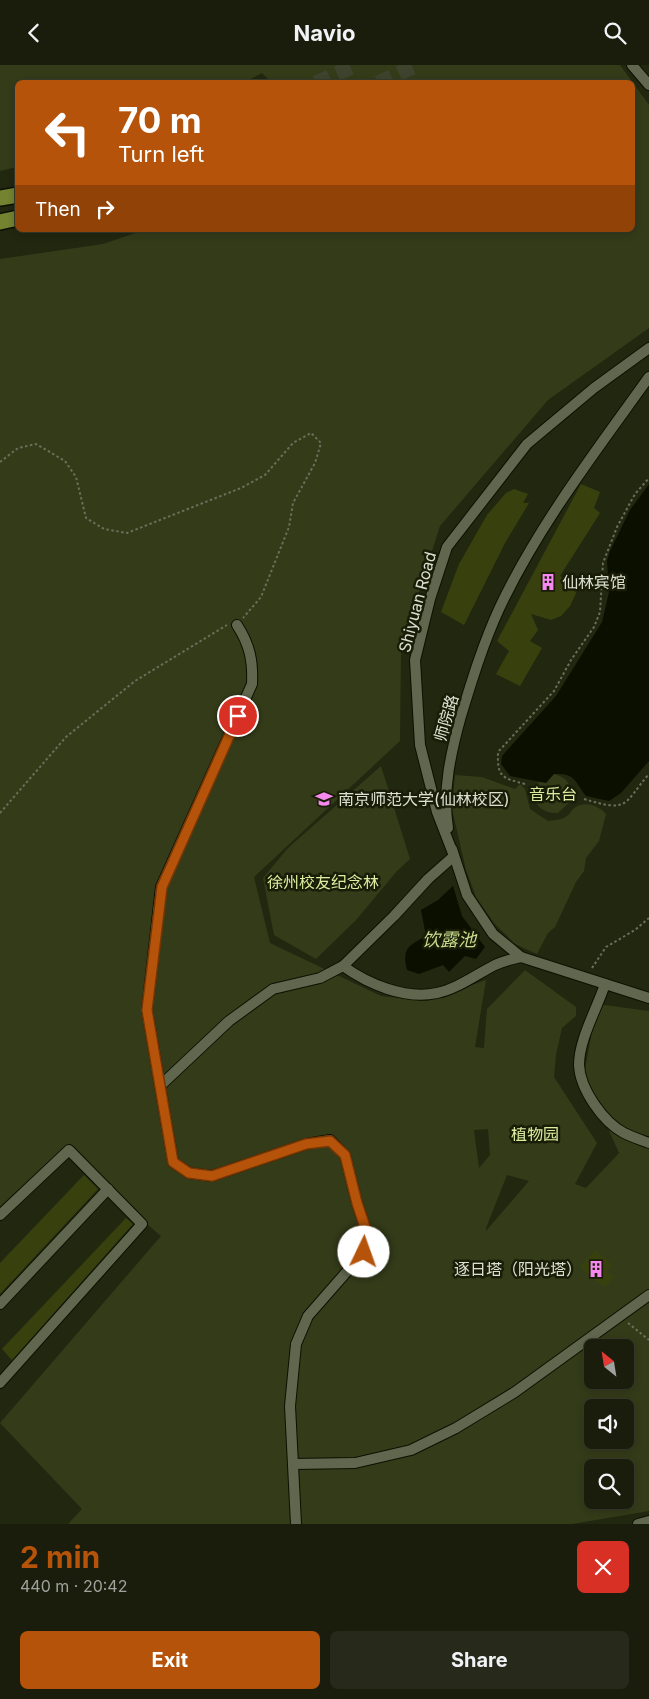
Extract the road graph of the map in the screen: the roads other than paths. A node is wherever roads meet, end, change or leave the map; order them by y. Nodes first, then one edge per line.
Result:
1 (632, 65) edge
2 (649, 85) edge
3 (15, 196) edge
4 (0, 198) edge
5 (15, 219) edge
6 (0, 222) edge
7 (649, 348) edge
8 (649, 377) edge
9 (237, 625) road end
10 (454, 856) junction
11 (521, 957) junction
12 (343, 966) junction
13 (605, 985) junction
14 (649, 998) edge
15 (160, 1086) junction
16 (649, 1143) edge
17 (108, 1189) junction
18 (0, 1215) edge
19 (649, 1295) edge
20 (0, 1304) edge
21 (0, 1383) edge
22 (293, 1464) junction
23 (649, 1521) edge
24 (296, 1524) edge
25 (638, 1524) edge

1 - 2 street
3 - 4 main road
5 - 6 main road
7 - 10 street, Shiyuan Road
8 - 10 street, 师院路
9 - 15 street
10 - 11 street, 师院路
10 - 12 street
11 - 12 street
11 - 13 street, 师院路
12 - 15 street
13 - 14 street, 师院路
13 - 16 street
15 - 22 street
17 - 18 street
17 - 20 street
17 - 21 street
19 - 22 street
22 - 24 street
23 - 25 street

